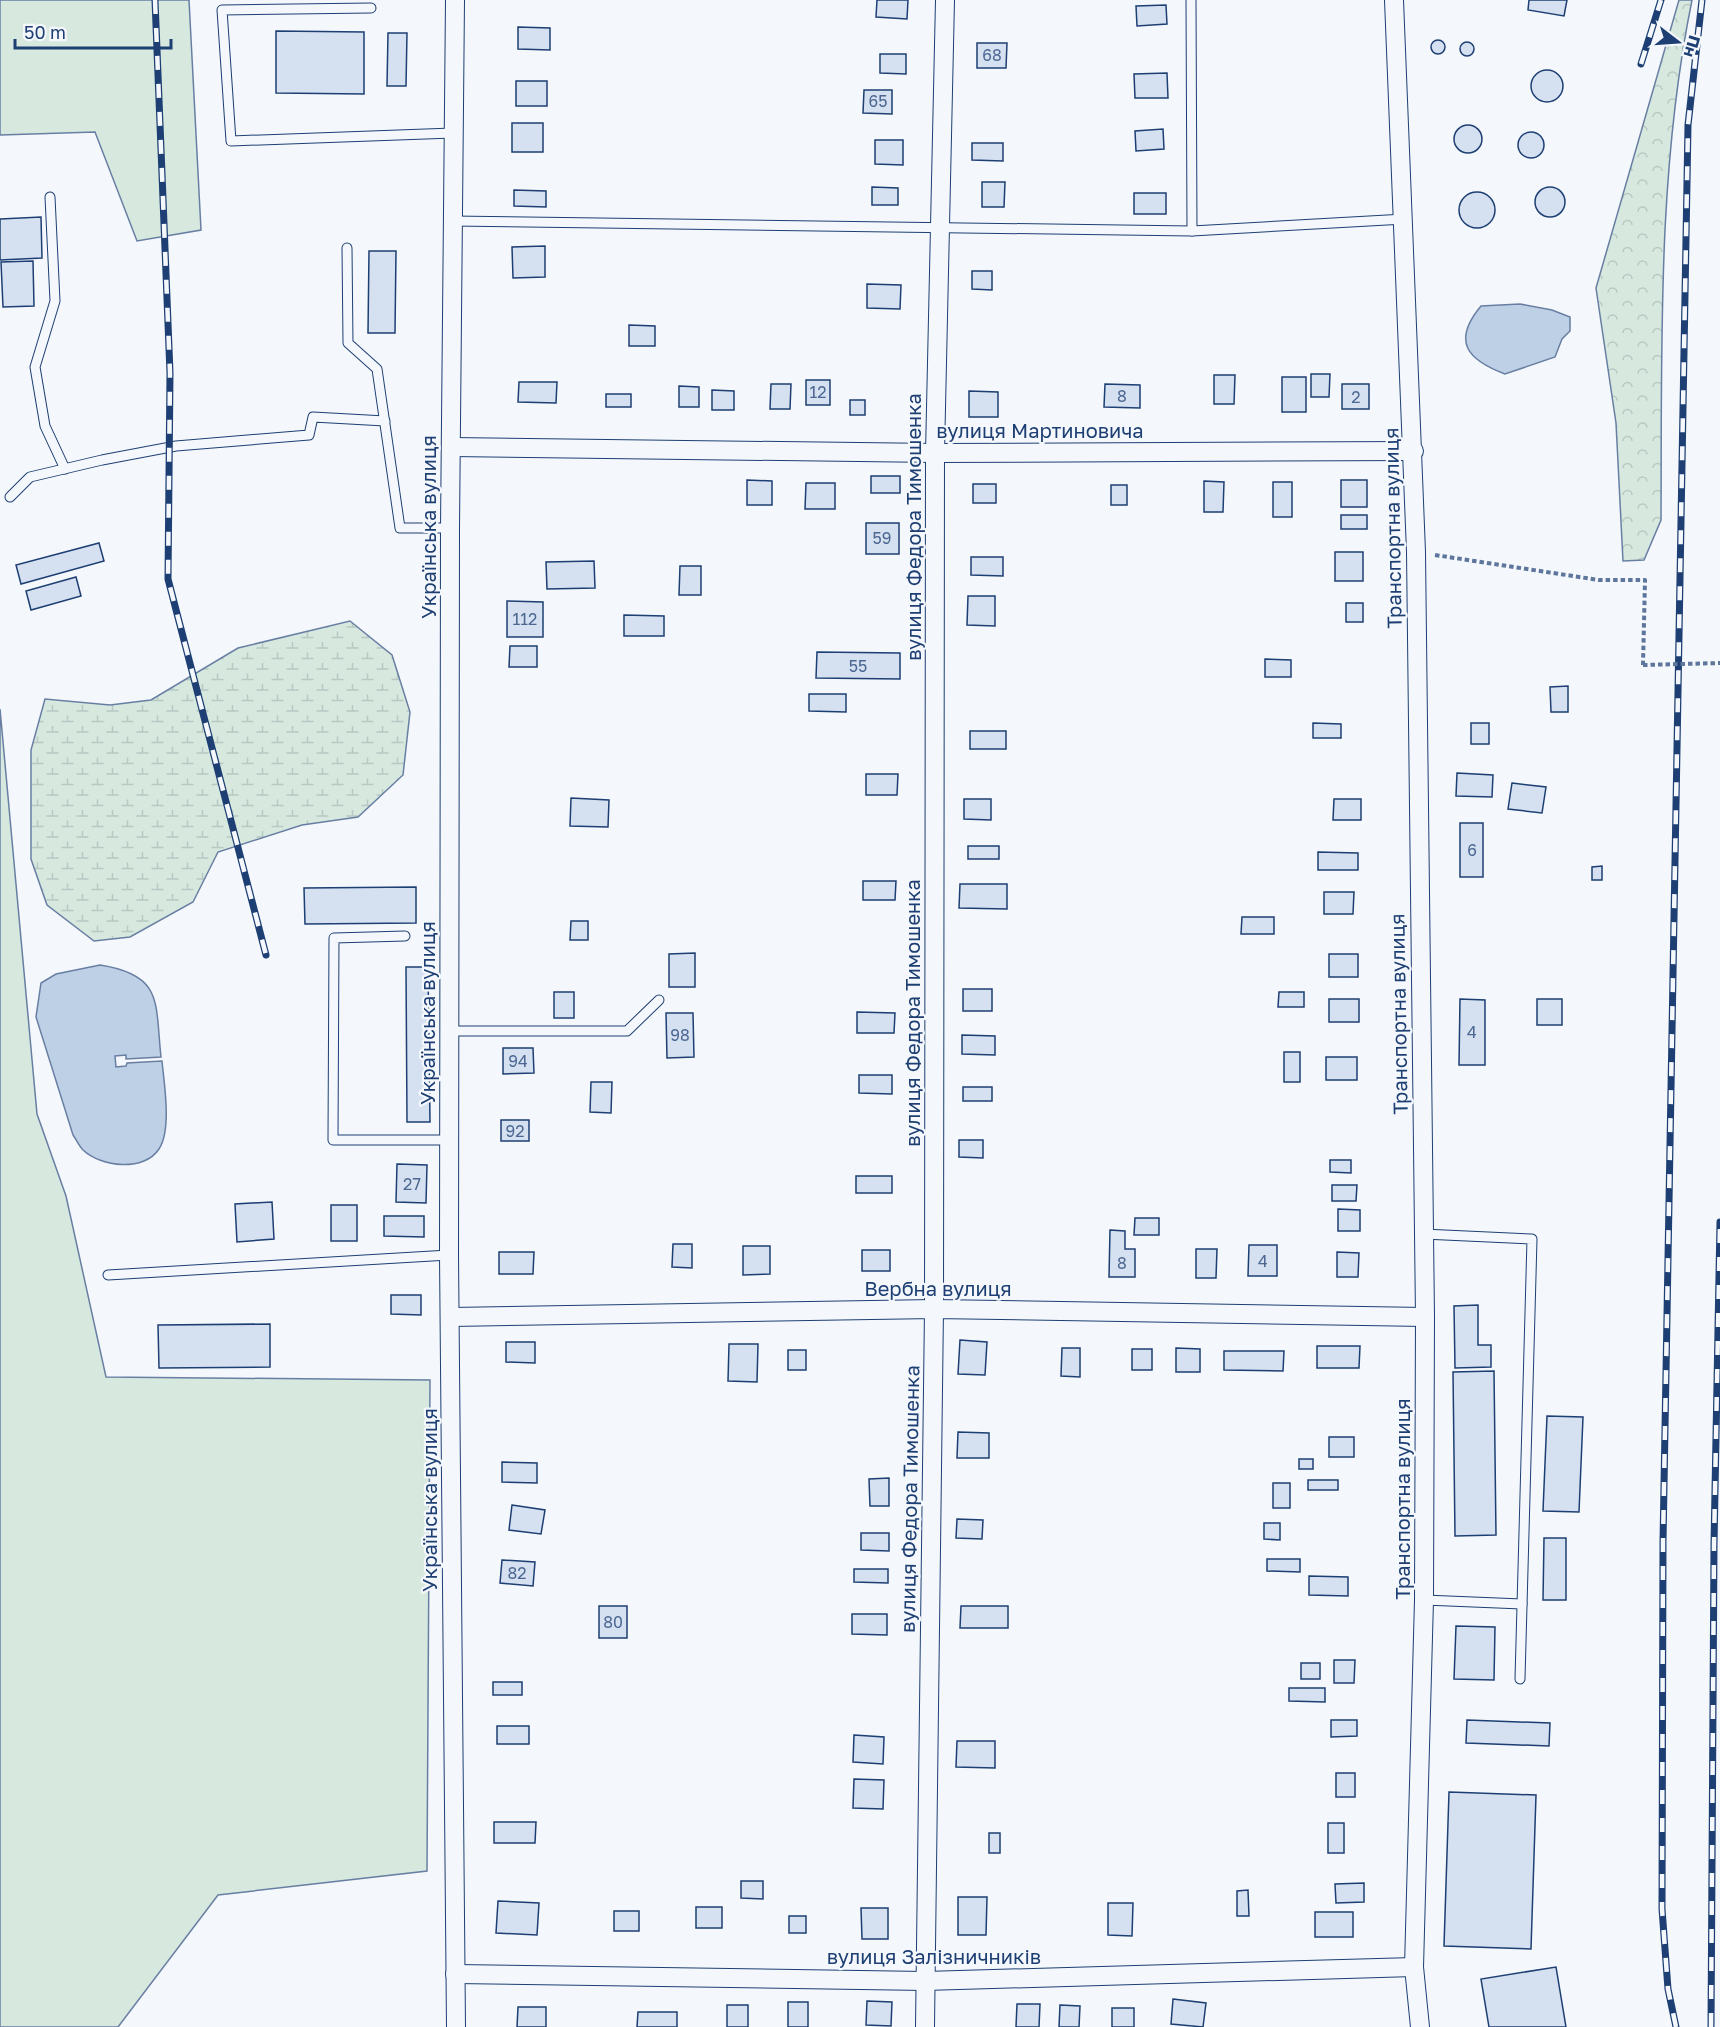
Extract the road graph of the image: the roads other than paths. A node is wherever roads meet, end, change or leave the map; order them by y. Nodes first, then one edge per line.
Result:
1 (455, 0) edge
2 (945, 0) edge
3 (1191, 0) edge
4 (1394, 0) edge
5 (372, 8) dead end
6 (453, 133) junction
7 (50, 197) dead end
8 (1405, 219) junction
9 (452, 221) junction
10 (939, 226) junction
11 (1192, 231) junction
12 (347, 248) dead end
13 (385, 422) junction
14 (450, 447) junction
15 (1414, 451) junction
16 (935, 453) junction
17 (65, 469) junction
18 (10, 497) dead end
19 (450, 528) junction
20 (405, 936) dead end
21 (659, 1000) dead end
22 (449, 1031) junction
23 (449, 1140) junction
24 (1423, 1234) junction
25 (449, 1255) junction
26 (108, 1275) dead end
27 (934, 1309) junction
28 (451, 1317) junction
29 (1425, 1317) junction
30 (1424, 1600) junction
31 (1522, 1604) junction
32 (1520, 1679) dead end
33 (1414, 1967) junction
34 (455, 1974) junction
35 (925, 1981) junction
36 (456, 2027) edge
37 (925, 2027) edge
38 (1420, 2027) edge

1 - 6 street, Українська вулиця
2 - 10 street, вулиця Федора Тимошенка
3 - 11 lane
4 - 8 street, Транспортна вулиця
5 - 6 lane
6 - 9 street, Українська вулиця
7 - 17 lane
8 - 11 lane
8 - 15 street, Транспортна вулиця
9 - 10 lane
9 - 14 street, Українська вулиця
10 - 11 lane
10 - 16 street, вулиця Федора Тимошенка
12 - 13 lane
13 - 17 lane
13 - 19 lane
14 - 16 street, вулиця Мартиновича
14 - 19 street, Українська вулиця
15 - 16 street, вулиця Мартиновича
15 - 24 street, Транспортна вулиця
16 - 27 street, вулиця Федора Тимошенка
17 - 18 lane
19 - 22 street, Українська вулиця
20 - 23 lane
21 - 22 lane
22 - 23 street, Українська вулиця
23 - 25 street, Українська вулиця
24 - 29 street, Транспортна вулиця
24 - 31 lane
25 - 26 lane
25 - 28 street, Українська вулиця
27 - 28 street, Вербна вулиця
27 - 29 street, Вербна вулиця
27 - 35 street, вулиця Федора Тимошенка
28 - 34 street, Українська вулиця
29 - 30 street, Транспортна вулиця
30 - 31 lane
30 - 33 street, Транспортна вулиця
31 - 32 lane
33 - 35 street, вулиця Залізничників
33 - 38 street, Транспортна вулиця
34 - 35 street, вулиця Залізничників
34 - 36 street, Українська вулиця
35 - 37 street, вулиця Федора Тимошенка

